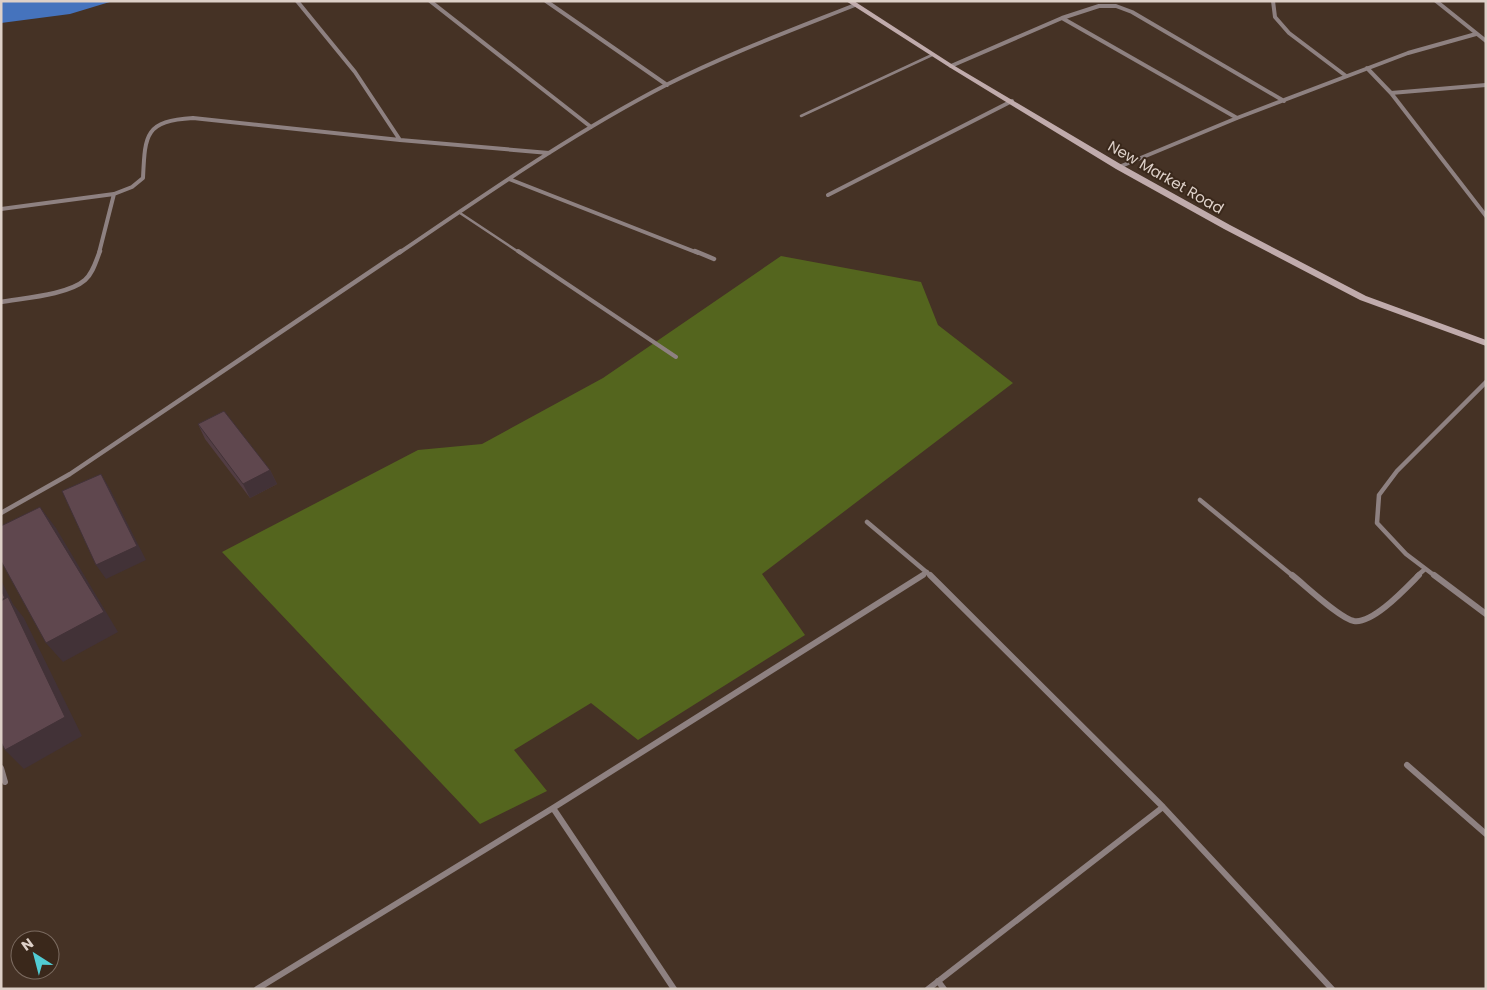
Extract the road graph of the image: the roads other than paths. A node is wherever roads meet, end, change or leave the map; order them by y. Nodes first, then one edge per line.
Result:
1 (298, 1) edge
2 (430, 1) edge
3 (546, 1) edge
4 (1273, 1) edge
5 (1436, 1) edge
6 (852, 3) edge
7 (1062, 18) junction
8 (1476, 34) junction
9 (1486, 41) edge
10 (932, 55) junction
11 (951, 66) junction
12 (1367, 68) junction
13 (1346, 76) junction
14 (667, 85) junction
15 (1486, 85) edge
16 (1391, 93) junction
17 (1284, 100) junction
18 (1012, 102) junction
19 (801, 116) dead end
20 (1237, 118) junction
21 (590, 127) junction
22 (400, 140) junction
23 (550, 153) junction
24 (1119, 167) junction
25 (510, 179) junction
26 (114, 194) junction
27 (828, 195) dead end
28 (1, 209) edge
29 (460, 213) junction
30 (1486, 216) edge
31 (714, 260) dead end
32 (1, 302) edge
33 (1486, 343) edge
34 (676, 357) dead end
35 (1486, 382) edge
36 (1200, 500) dead end
37 (1, 513) edge
38 (867, 522) dead end
39 (1425, 569) junction
40 (927, 572) junction
41 (1486, 614) edge
42 (1407, 765) dead end
43 (1, 768) edge
44 (5, 782) dead end
45 (1163, 807) junction
46 (553, 808) junction
47 (1486, 834) edge
48 (938, 981) junction
49 (257, 989) edge
50 (674, 989) edge
51 (928, 989) edge
52 (944, 989) edge
53 (1332, 989) edge

1 - 22 street
2 - 21 street
3 - 14 street
4 - 13 street
5 - 8 street
6 - 10 street, New Market Road
6 - 14 street
7 - 11 street
7 - 17 street
7 - 20 street
8 - 9 street
8 - 12 street
10 - 11 street, New Market Road
10 - 19 lane
11 - 18 street, New Market Road
12 - 13 street
12 - 16 street
13 - 17 street
14 - 21 street
15 - 16 street
16 - 30 street
17 - 20 street
18 - 24 street, New Market Road
18 - 27 street
20 - 24 street
21 - 23 street
22 - 23 street
22 - 26 street
23 - 25 street
24 - 33 street, New Market Road
25 - 29 street
25 - 31 street
26 - 28 street
26 - 32 street
29 - 34 lane
29 - 37 street
35 - 39 street
36 - 39 street
38 - 40 street
39 - 41 street
40 - 45 street
40 - 46 street
42 - 47 street
43 - 44 street
45 - 48 street
45 - 53 street
46 - 49 street
46 - 50 street
48 - 51 street
48 - 52 street

